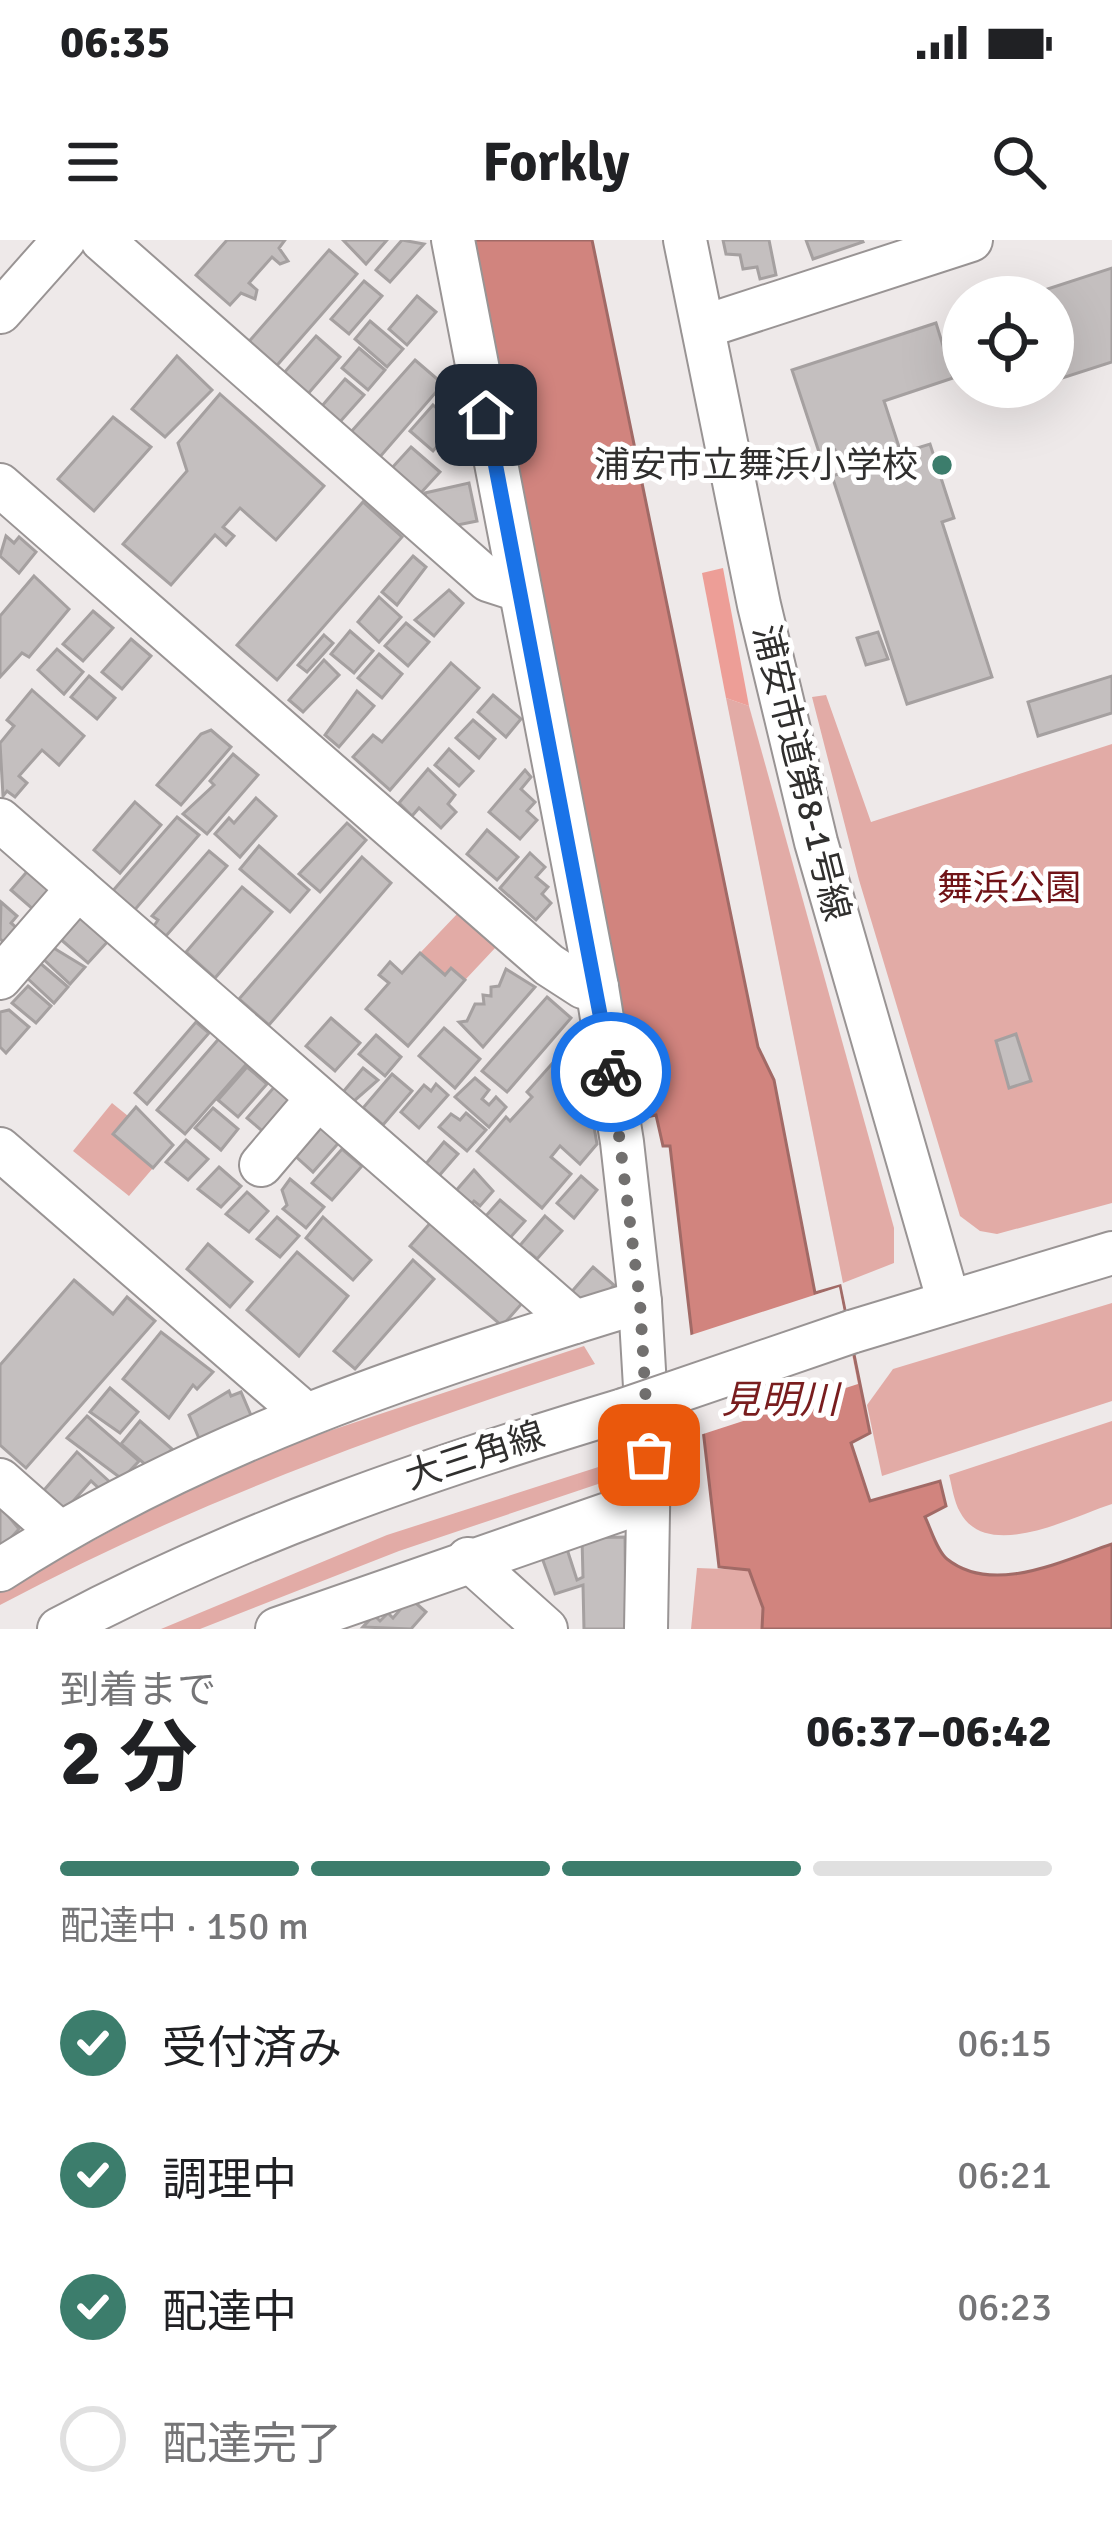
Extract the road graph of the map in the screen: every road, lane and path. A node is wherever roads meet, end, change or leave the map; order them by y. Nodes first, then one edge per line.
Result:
1 (64, 240) edge
2 (102, 240) edge
3 (453, 240) edge
4 (685, 240) edge
5 (971, 240) edge
6 (0, 312) edge
7 (703, 327) junction
8 (4, 496) edge
9 (519, 590) junction
10 (0, 820) edge
11 (78, 888) junction
12 (0, 978) edge
13 (597, 987) junction
14 (318, 1098) junction
15 (0, 1149) edge
16 (261, 1164) dead end
17 (1112, 1253) edge
18 (948, 1299) junction
19 (640, 1302) junction
20 (575, 1322) junction
21 (303, 1412) junction
22 (0, 1480) edge
23 (648, 1500) junction
24 (59, 1532) junction
25 (0, 1570) edge
26 (480, 1580) junction
27 (59, 1629) edge
28 (278, 1629) edge
29 (546, 1629) edge
30 (646, 1629) edge

1 - 6 street
2 - 9 street
3 - 9 street
4 - 7 street, 浦安市道第8-1号線
5 - 7 street
7 - 18 street, 浦安市道第8-1号線
8 - 13 street
9 - 13 street
10 - 11 street
11 - 12 street
11 - 14 street
13 - 19 street
14 - 16 street
14 - 20 street
15 - 21 street
17 - 18 street, 大三角線
18 - 27 street, 大三角線, bridge
19 - 20 street
19 - 23 street
20 - 21 street
21 - 24 street
22 - 24 street
23 - 26 street
23 - 30 street
24 - 25 street
26 - 28 street
26 - 29 street

